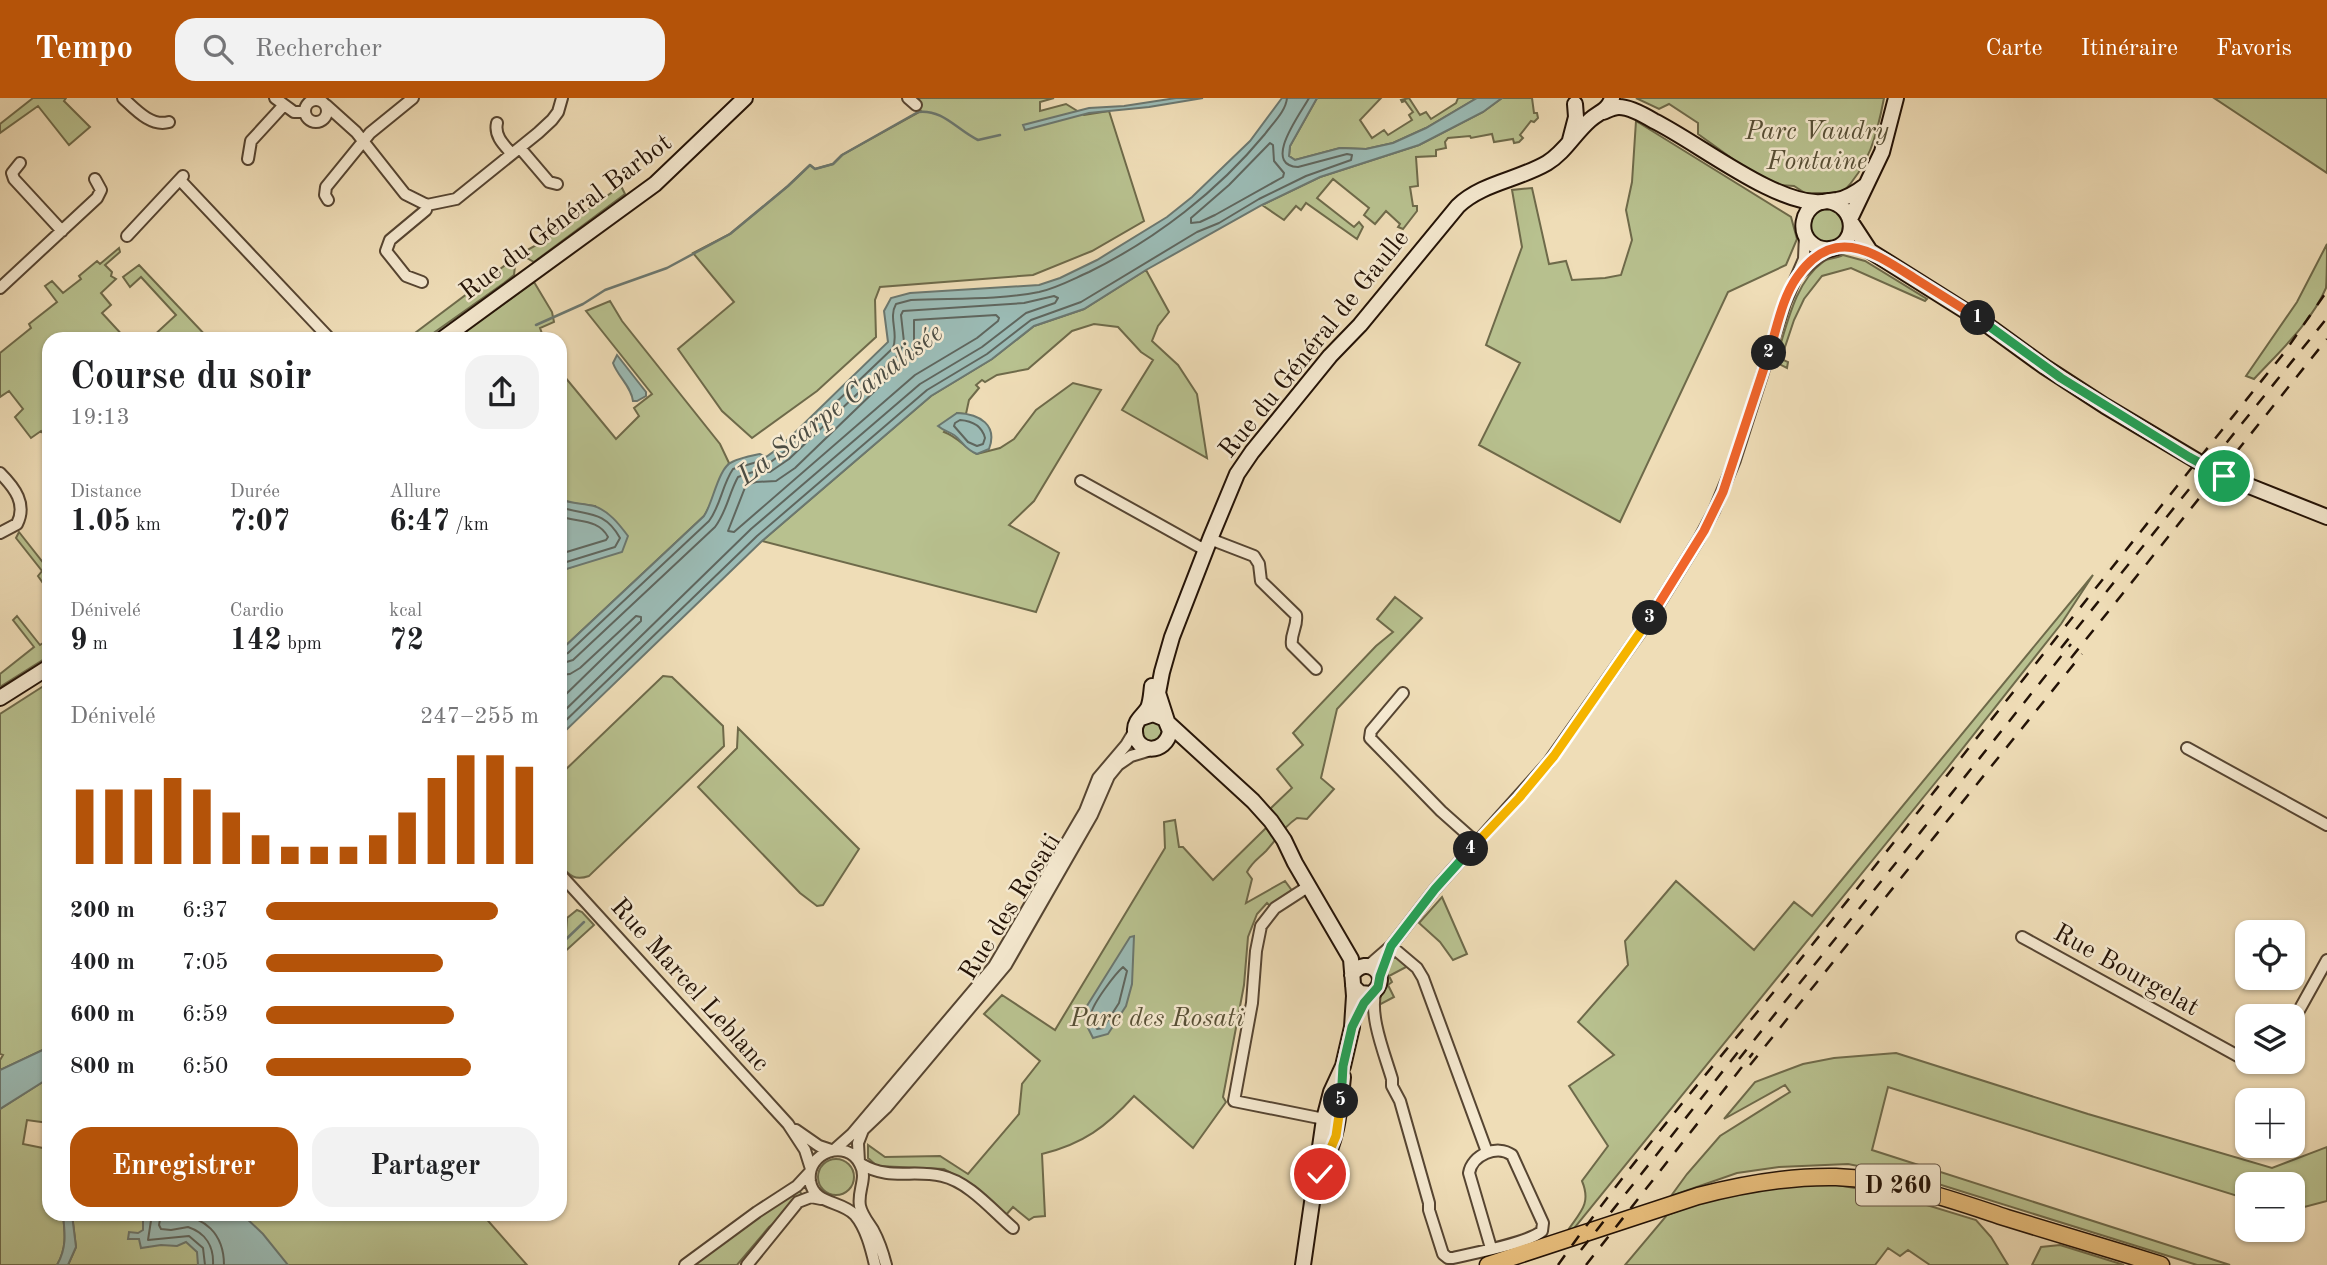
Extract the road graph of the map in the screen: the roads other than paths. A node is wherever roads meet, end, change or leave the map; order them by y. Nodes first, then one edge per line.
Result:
1 (123, 98) edge
2 (413, 98) edge
3 (562, 98) edge
4 (745, 98) edge
5 (1612, 98) edge
6 (1625, 98) edge
7 (1896, 98) edge
8 (320, 101) edge
9 (1574, 101) edge
10 (280, 102) edge
11 (304, 112) junction
12 (1600, 113) junction
13 (323, 120) junction
14 (169, 122) dead end
15 (345, 123) junction
16 (497, 123) dead end
17 (1671, 129) junction
18 (364, 142) junction
19 (1567, 146) junction
20 (516, 151) junction
21 (248, 159) dead end
22 (20, 163) dead end
23 (95, 179) dead end
24 (556, 184) dead end
25 (1866, 185) junction
26 (1777, 193) junction
27 (328, 200) dead end
28 (1825, 202) junction
29 (427, 205) junction
30 (1850, 220) junction
31 (62, 231) junction
32 (1804, 232) junction
33 (127, 236) dead end
34 (1835, 248) junction
35 (1870, 251) junction
36 (1798, 275) junction
37 (422, 282) dead end
38 (0, 288) edge
39 (324, 332) edge
40 (453, 332) edge
41 (0, 473) edge
42 (1081, 481) dead end
43 (2327, 517) edge
44 (0, 533) edge
45 (1207, 544) junction
46 (1172, 636) junction
47 (1316, 669) dead end
48 (42, 671) edge
49 (1403, 693) dead end
50 (0, 698) edge
51 (1167, 722) junction
52 (1138, 724) junction
53 (1157, 748) junction
54 (2187, 748) dead end
55 (1199, 754) junction
56 (2327, 825) edge
57 (1477, 842) junction
58 (567, 882) edge
59 (1309, 886) junction
60 (2022, 937) dead end
61 (1391, 946) junction
62 (1351, 959) junction
63 (2327, 960) edge
64 (1366, 966) junction
65 (1352, 981) junction
66 (1376, 986) junction
67 (2303, 1004) edge
68 (1352, 1027) junction
69 (2235, 1054) edge
70 (1343, 1066) junction
71 (1324, 1119) junction
72 (788, 1124) junction
73 (833, 1150) junction
74 (1487, 1152) junction
75 (860, 1163) junction
76 (811, 1170) junction
77 (894, 1175) junction
78 (1316, 1183) junction
79 (861, 1188) junction
80 (822, 1199) junction
81 (836, 1203) junction
82 (1013, 1228) dead end
83 (1491, 1248) junction
84 (685, 1265) edge
85 (747, 1265) edge
86 (875, 1265) edge
87 (886, 1265) edge
88 (1303, 1265) edge
89 (1488, 1265) edge
90 (2161, 1265) edge

1 - 14 street
2 - 18 street
3 - 20 street
4 - 40 street, Rue du Général Barbot
5 - 12 street, Rue du Général de Gaulle
6 - 17 street
7 - 25 street
8 - 11 street
8 - 13 street
8 - 15 street
9 - 12 street
9 - 19 street
10 - 11 street
10 - 21 street
11 - 13 street
12 - 17 street
12 - 19 street, Rue du Général de Gaulle
13 - 15 street
15 - 18 street
16 - 20 street
17 - 26 street
18 - 27 street
18 - 29 street
19 - 45 street, Rue du Général de Gaulle
20 - 24 street
20 - 29 street
22 - 31 street
23 - 31 street
25 - 28 street
25 - 30 street
26 - 28 street
26 - 32 street
28 - 30 street
28 - 32 street
29 - 37 street
30 - 34 street
30 - 35 street
31 - 38 street
32 - 34 street
32 - 36 street
33 - 39 street
34 - 35 street
34 - 36 street
35 - 43 street
36 - 57 street
41 - 44 street
42 - 45 street
45 - 46 street, Rue du Général de Gaulle
45 - 47 street
46 - 51 street, Rue du Général de Gaulle
46 - 52 street, Rue du Général de Gaulle
48 - 50 street
49 - 57 street
51 - 52 street
51 - 53 street
51 - 55 street
52 - 53 street
52 - 73 street, Rue des Rosati
53 - 55 street
53 - 75 street, Rue des Rosati
54 - 56 street
55 - 59 street
57 - 61 street
58 - 72 street, Rue Marcel Leblanc
59 - 62 street
59 - 71 street
60 - 69 street, Rue Bourgelat
61 - 64 street
61 - 66 street
61 - 74 street
62 - 64 street
62 - 65 street
63 - 67 street
64 - 65 street
64 - 66 street
65 - 66 street
65 - 68 street
66 - 68 street
66 - 83 street
68 - 70 street
70 - 71 street
70 - 78 street
71 - 78 street
72 - 73 street, Rue Marcel Leblanc
72 - 76 street, Rue Marcel Leblanc
73 - 75 street
73 - 76 street
74 - 83 street
74 - 83 street
75 - 77 street
75 - 79 street
76 - 80 street
76 - 84 street
77 - 79 street
77 - 82 street
78 - 88 street
79 - 81 street
79 - 87 street
80 - 81 street
80 - 85 street
81 - 86 street
89 - 90 main road, D 260

